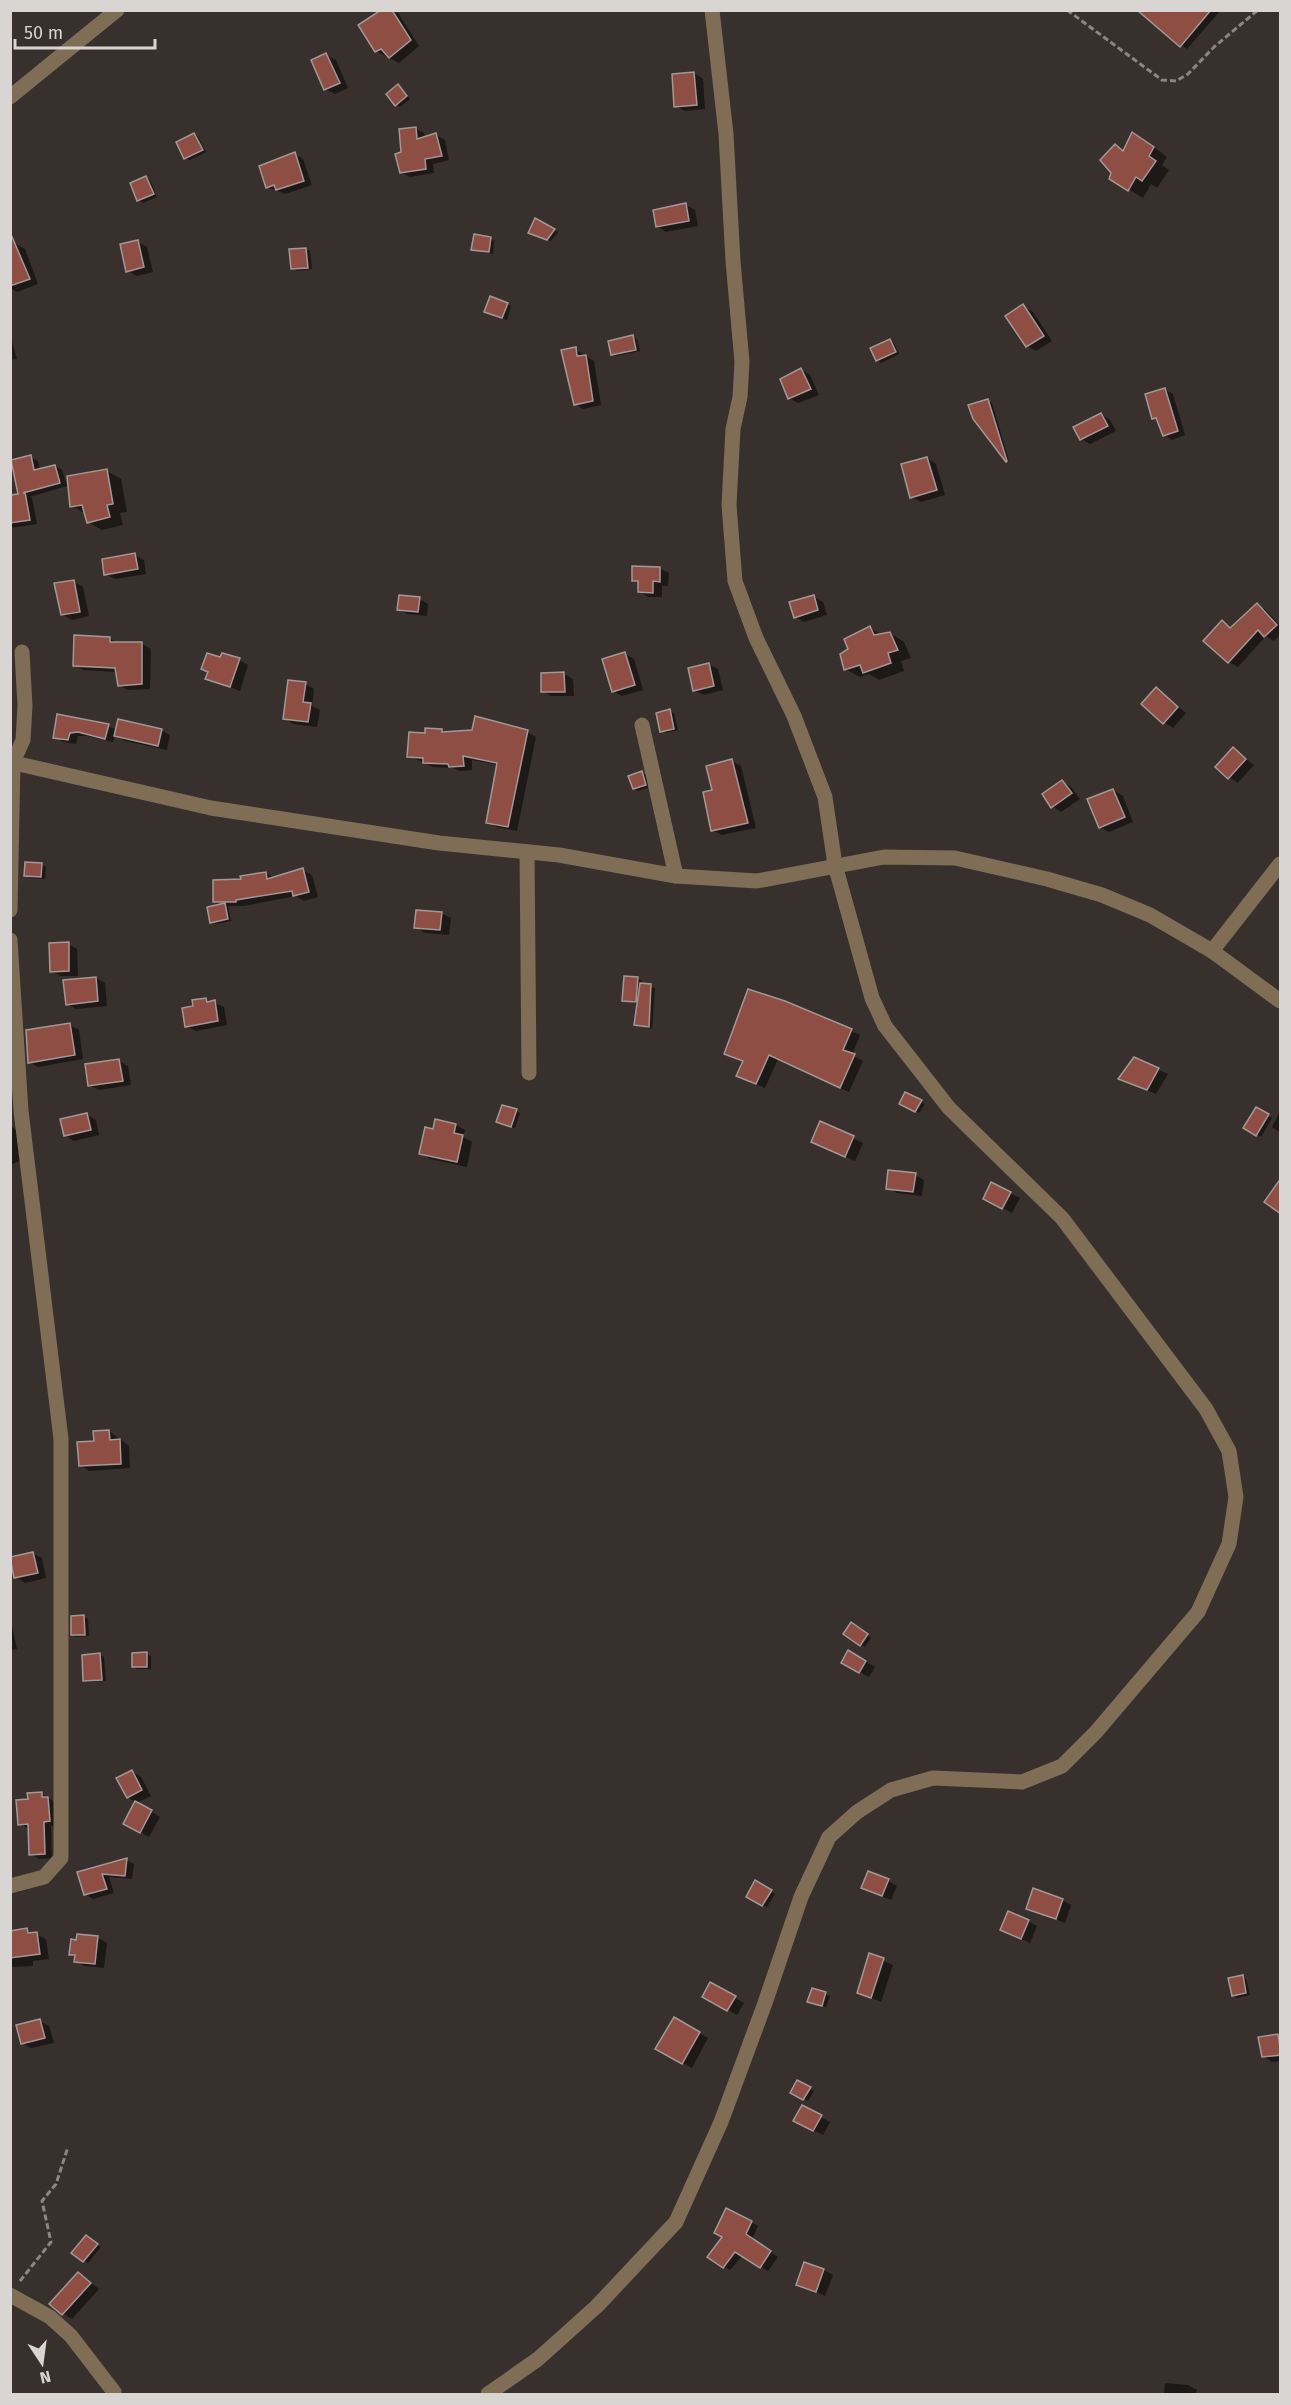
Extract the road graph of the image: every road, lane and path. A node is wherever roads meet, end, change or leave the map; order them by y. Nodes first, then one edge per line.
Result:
1 (117, 10) edge
2 (712, 10) edge
3 (1067, 10) edge
4 (1258, 10) edge
5 (10, 97) edge
6 (22, 652) dead end
7 (642, 725) dead end
8 (12, 762) edge
9 (527, 852) junction
10 (1281, 864) edge
11 (835, 865) junction
12 (676, 876) junction
13 (10, 910) edge
14 (10, 940) edge
15 (1212, 951) junction
16 (1281, 1001) edge
17 (529, 1072) dead end
18 (10, 1886) edge
19 (68, 2147) dead end
20 (10, 2295) edge
21 (114, 2392) dead end
22 (488, 2394) edge

1 - 5 street
2 - 11 street
3 - 4 path
6 - 8 street
7 - 12 street
8 - 9 street
8 - 13 street
9 - 12 street
9 - 17 street
10 - 15 street
11 - 12 street
11 - 15 street
11 - 22 street
14 - 18 street
15 - 16 street
19 - 20 path
20 - 21 street

